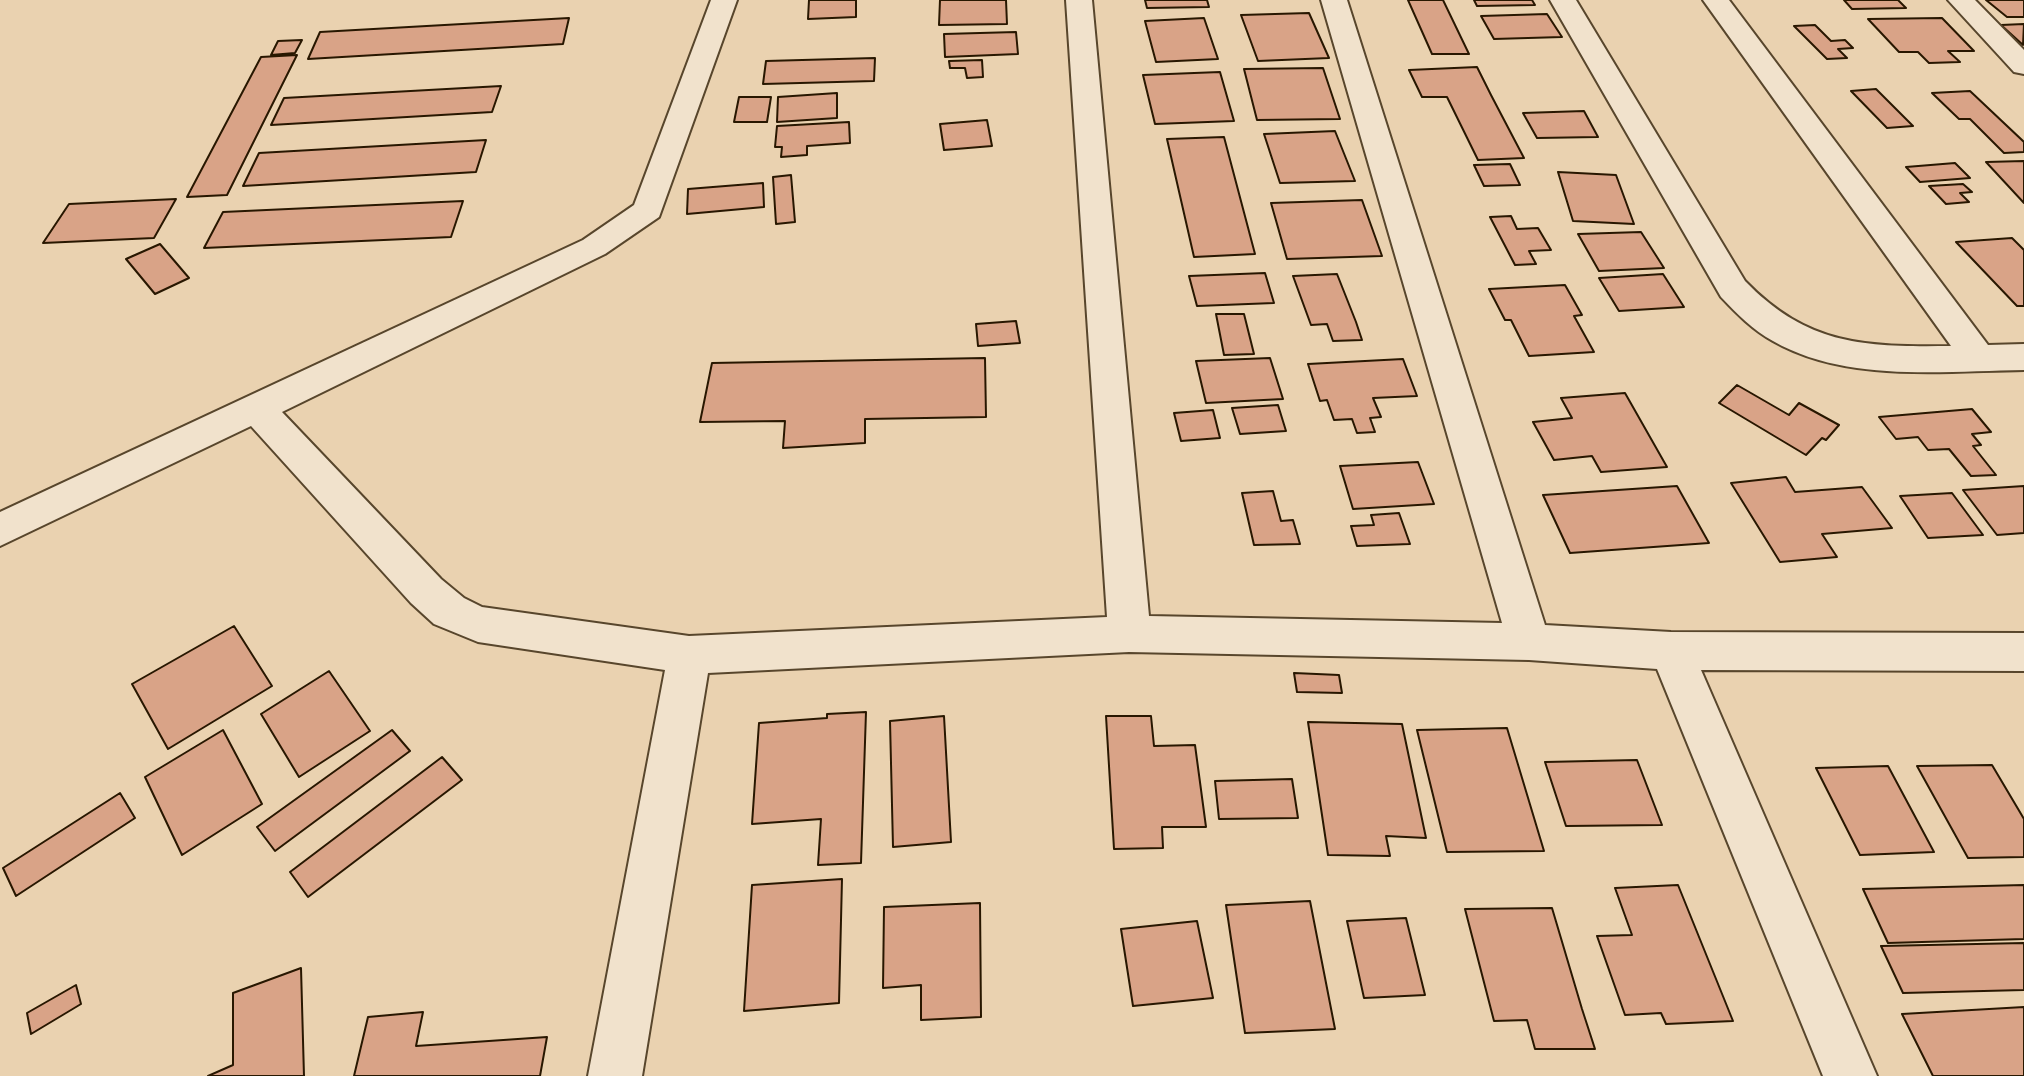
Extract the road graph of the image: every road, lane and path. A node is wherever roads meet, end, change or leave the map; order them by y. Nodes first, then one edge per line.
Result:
1 (724, 0) edge
2 (1079, 0) edge
3 (1334, 0) edge
4 (1563, 0) edge
5 (1716, 0) edge
6 (1961, 0) edge
7 (2024, 66) edge
8 (1978, 357) junction
9 (2024, 357) edge
10 (257, 409) junction
11 (0, 530) edge
12 (1129, 634) junction
13 (1529, 642) junction
14 (1671, 651) junction
15 (2024, 652) edge
16 (689, 655) junction
17 (615, 1076) edge
18 (1850, 1076) edge

1 - 10 street
2 - 12 street
3 - 13 street
4 - 8 street
5 - 8 street
6 - 7 street
8 - 9 street
10 - 11 street
10 - 16 street
12 - 13 street
12 - 16 street
13 - 14 street
14 - 15 street
14 - 18 street
16 - 17 street

